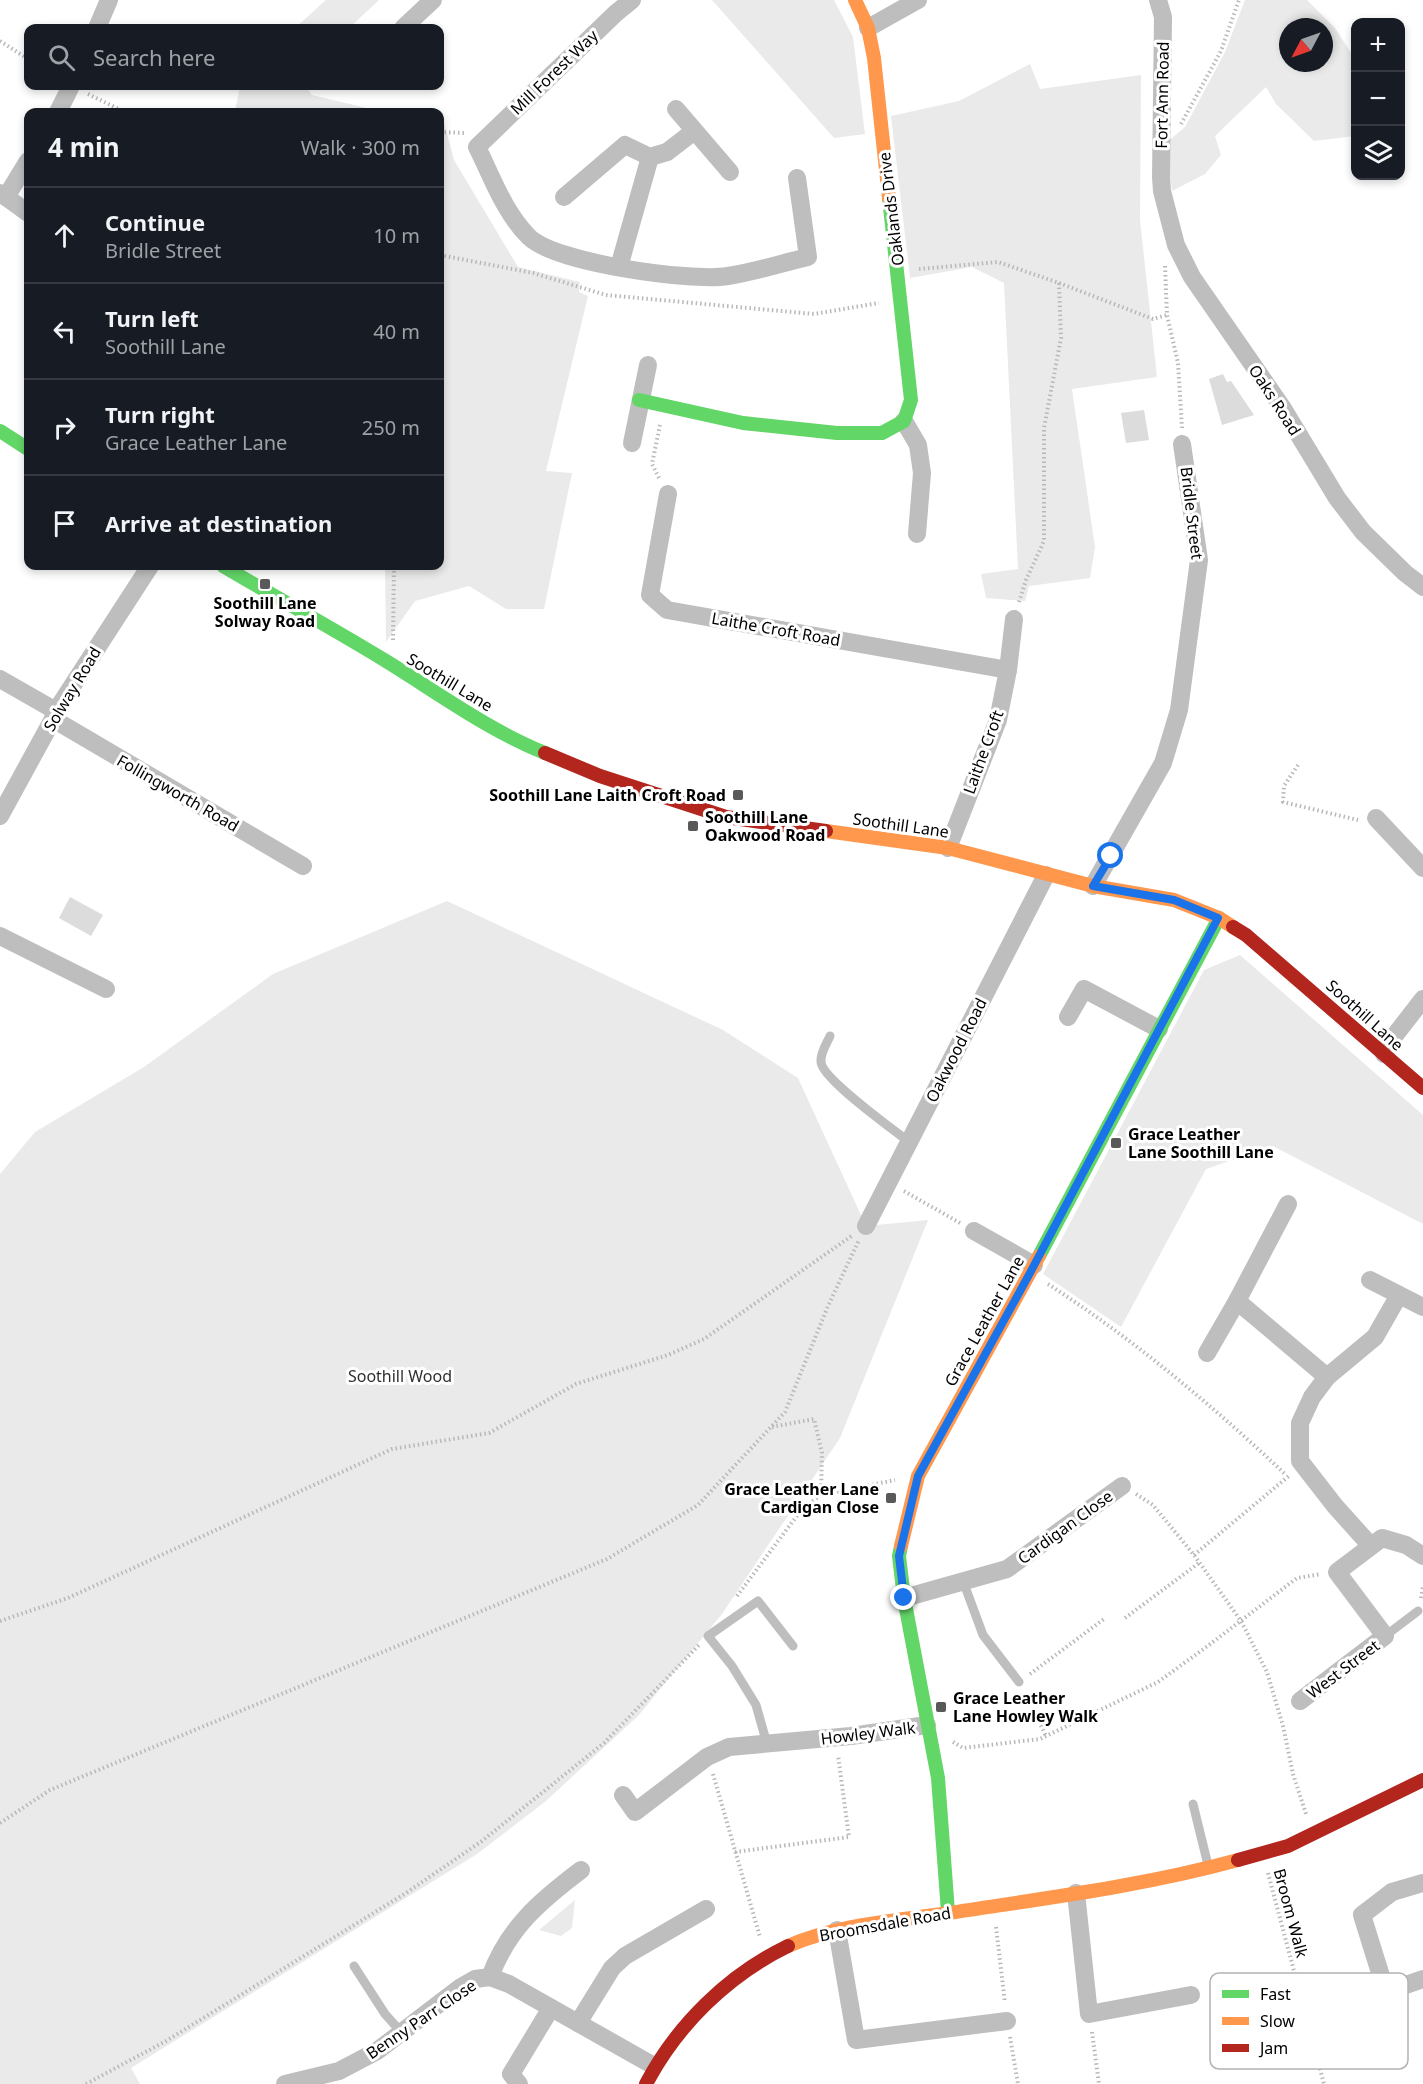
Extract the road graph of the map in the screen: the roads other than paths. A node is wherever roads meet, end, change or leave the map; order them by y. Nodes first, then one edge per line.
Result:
1 (109, 0) edge
2 (433, 0) edge
3 (632, 0) edge
4 (855, 0) edge
5 (918, 0) edge
6 (1158, 0) edge
7 (610, 6) edge
8 (99, 24) edge
9 (407, 24) edge
10 (868, 28) junction
11 (69, 90) edge
12 (60, 108) edge
13 (676, 109) dead end
14 (693, 132) junction
15 (650, 157) junction
16 (24, 166) edge
17 (730, 172) dead end
18 (797, 178) dead end
19 (1162, 191) joint
20 (3, 195) edge
21 (564, 197) dead end
22 (24, 210) edge
23 (620, 267) junction
24 (648, 365) dead end
25 (639, 400) junction
26 (904, 421) junction
27 (0, 431) edge
28 (632, 442) dead end
29 (1182, 444) road end
30 (24, 447) edge
31 (668, 494) road end
32 (917, 534) dead end
33 (147, 570) edge
34 (230, 570) edge
35 (1423, 587) edge
36 (1014, 619) road end
37 (1008, 670) junction
38 (0, 679) edge
39 (55, 715) junction
40 (0, 816) edge
41 (1376, 818) road end
42 (948, 848) junction
43 (303, 866) dead end
44 (1423, 868) edge
45 (1046, 875) junction
46 (1093, 886) junction
47 (1218, 918) junction
48 (0, 936) edge
49 (106, 989) dead end
50 (1423, 999) edge
51 (1068, 1017) dead end
52 (1159, 1029) junction
53 (830, 1036) dead end
54 (1384, 1054) junction
55 (1423, 1088) edge
56 (909, 1142) junction
57 (1288, 1204) dead end
58 (866, 1226) road end
59 (974, 1231) road end
60 (1032, 1269) junction
61 (1370, 1280) dead end
62 (1399, 1295) junction
63 (1238, 1301) junction
64 (1423, 1307) edge
65 (1207, 1353) dead end
66 (1327, 1377) junction
67 (1122, 1486) road end
68 (1370, 1545) junction
69 (1423, 1556) edge
70 (963, 1581) junction
71 (904, 1598) junction
72 (1418, 1611) dead end
73 (1385, 1636) junction
74 (793, 1646) dead end
75 (1019, 1682) road end
76 (1300, 1701) dead end
77 (927, 1725) junction
78 (767, 1744) junction
79 (1423, 1780) edge
80 (623, 1795) dead end
81 (1193, 1804) dead end
82 (1208, 1868) junction
83 (581, 1870) dead end
84 (1423, 1883) edge
85 (1076, 1893) junction
86 (706, 1909) dead end
87 (948, 1912) junction
88 (837, 1930) junction
89 (354, 1966) dead end
90 (1380, 1973) edge
91 (490, 1977) junction
92 (1423, 1978) edge
93 (1408, 1984) edge
94 (1191, 1995) dead end
95 (551, 2008) junction
96 (1007, 2021) road end
97 (578, 2023) junction
98 (402, 2033) junction
99 (654, 2066) junction
100 (509, 2081) edge
101 (285, 2084) edge
102 (646, 2084) edge

1 - 8 street
2 - 9 street
3 - 7 street, Mill Forest Way
4 - 10 street, Oaklands Drive
5 - 10 street
6 - 19 street, Fort Ann Road
7 - 23 street, Mill Forest Way
10 - 26 street, Oaklands Drive
11 - 12 street
13 - 14 street
14 - 15 street
14 - 17 street
15 - 21 street
15 - 23 street
16 - 20 street
18 - 23 street
19 - 35 street, Oaks Road
20 - 22 street
24 - 25 street
25 - 26 street
25 - 28 street
26 - 32 street
27 - 30 street
29 - 46 street, Bridle Street
31 - 37 street, Laithe Croft Road
33 - 39 street, Solway Road
34 - 42 street, Soothill Lane
36 - 37 street, Laithe Croft
37 - 42 street, Laithe Croft
38 - 39 street, Follingworth Road
39 - 40 street, Solway Road
39 - 43 street, Follingworth Road
41 - 44 street
42 - 45 street, Soothill Lane
45 - 46 street, Soothill Lane
45 - 56 street, Oakwood Road
46 - 47 street, Soothill Lane
47 - 52 street, Grace Leather Lane
47 - 54 street, Soothill Lane
48 - 49 street
50 - 54 street
51 - 52 street
52 - 60 street, Grace Leather Lane
53 - 56 lane
54 - 55 street, Soothill Lane
56 - 58 street, Oakwood Road
57 - 63 street
59 - 60 street
60 - 71 street, Grace Leather Lane
61 - 62 street
62 - 64 street
62 - 66 street
63 - 65 street
63 - 66 street
66 - 68 street
67 - 70 street, Cardigan Close
68 - 69 street
68 - 73 street, West Street
70 - 71 street, Cardigan Close
70 - 75 lane
71 - 77 street, Grace Leather Lane
72 - 73 lane, West Street
73 - 76 street, West Street
74 - 78 lane
77 - 78 street, Howley Walk
77 - 87 street, Grace Leather Lane
78 - 80 street, Howley Walk
79 - 82 street, Broomsdale Road
81 - 82 lane
82 - 85 street, Broomsdale Road
83 - 91 street, Benny Parr Close
84 - 90 street
85 - 87 street, Broomsdale Road
85 - 94 street
86 - 97 street
87 - 88 street, Broomsdale Road
88 - 96 street
88 - 99 street, Broomsdale Road
89 - 98 lane
91 - 95 street, Benny Parr Close
91 - 98 street, Benny Parr Close
92 - 93 street
95 - 97 street, Benny Parr Close
95 - 100 street
97 - 99 street, Benny Parr Close
98 - 101 street, Benny Parr Close
99 - 102 street, Broomsdale Road

